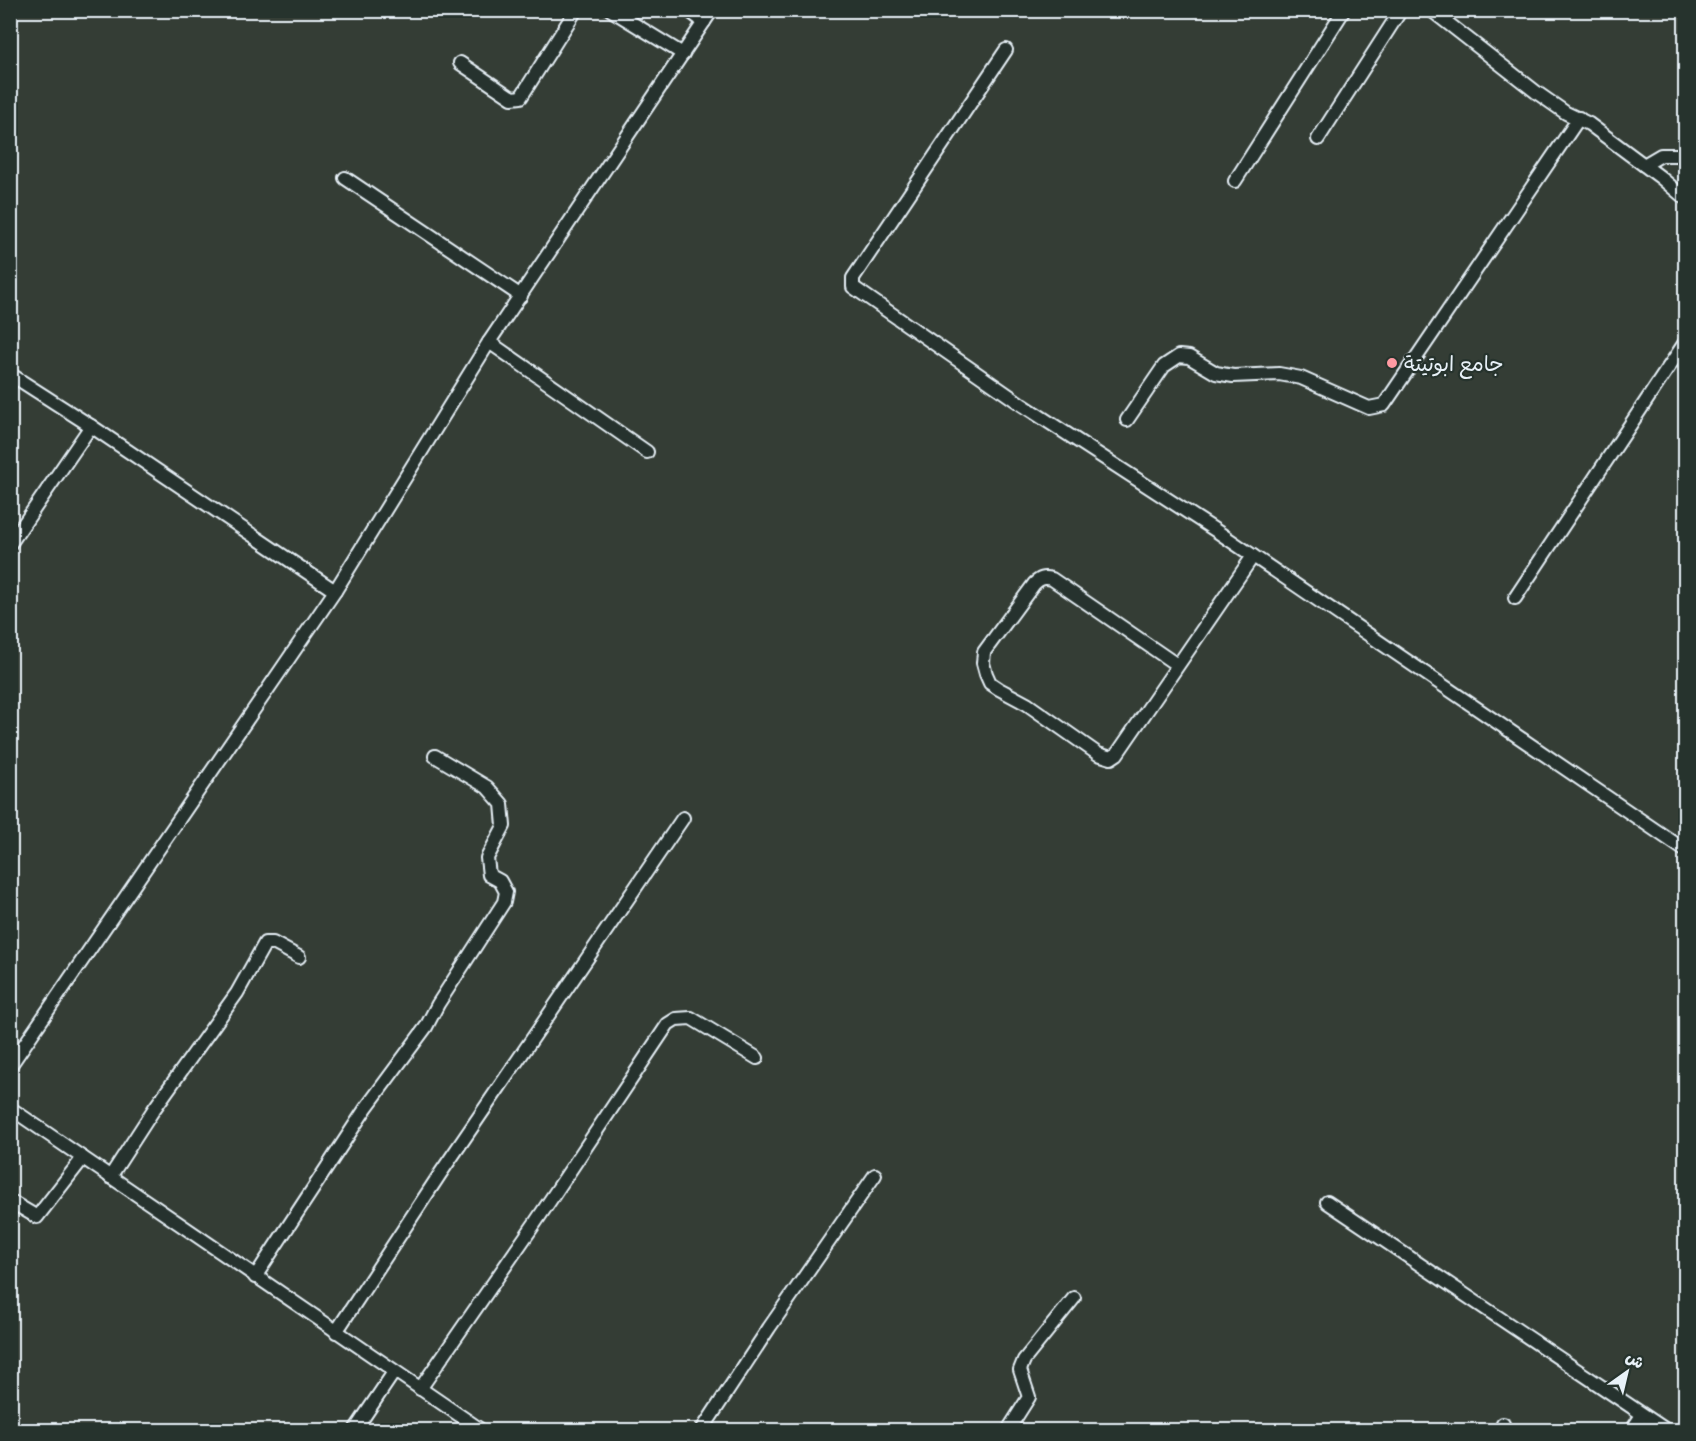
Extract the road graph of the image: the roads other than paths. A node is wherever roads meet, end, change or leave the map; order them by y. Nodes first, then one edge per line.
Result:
1 (576, 10) edge
2 (611, 10) edge
3 (688, 10) edge
4 (711, 10) edge
5 (1344, 10) edge
6 (1401, 10) edge
7 (1431, 10) edge
8 (704, 22) junction
9 (1006, 50) dead end
10 (683, 54) junction
11 (460, 63) dead end
12 (1579, 118) junction
13 (1318, 139) dead end
14 (1686, 155) edge
15 (1644, 165) junction
16 (345, 178) dead end
17 (1235, 182) dead end
18 (1686, 199) edge
19 (521, 296) junction
20 (489, 342) junction
21 (1686, 342) edge
22 (10, 374) edge
23 (1127, 420) dead end
24 (92, 426) junction
25 (647, 452) dead end
26 (10, 544) edge
27 (1253, 556) junction
28 (335, 591) junction
29 (1515, 598) dead end
30 (1177, 665) junction
31 (435, 756) dead end
32 (684, 818) dead end
33 (1686, 851) edge
34 (299, 957) dead end
35 (757, 1058) dead end
36 (10, 1066) edge
37 (12, 1113) edge
38 (83, 1158) junction
39 (875, 1175) dead end
40 (110, 1177) junction
41 (10, 1201) edge
42 (1327, 1202) dead end
43 (255, 1276) junction
44 (1074, 1298) dead end
45 (336, 1332) junction
46 (394, 1372) junction
47 (420, 1389) junction
48 (1642, 1415) junction
49 (355, 1431) edge
50 (481, 1431) edge
51 (702, 1431) edge
52 (1008, 1431) edge
53 (1632, 1431) edge
54 (1666, 1431) edge

1 - 11 street
2 - 10 street
3 - 8 street
4 - 8 street
5 - 17 street
6 - 13 street
7 - 12 street
8 - 10 street
9 - 27 street
10 - 19 street
12 - 15 street
12 - 23 street
14 - 15 street
15 - 18 street
16 - 19 street
19 - 20 street
20 - 25 street
20 - 28 street
21 - 29 street
22 - 24 street
24 - 26 street
24 - 28 street
27 - 30 street
27 - 33 street
28 - 36 street
30 - 30 street
31 - 43 street
32 - 45 street
34 - 40 street
35 - 47 street
37 - 38 street
38 - 40 street
38 - 41 street
39 - 51 street
40 - 43 street
42 - 48 street
43 - 45 street
44 - 52 street
45 - 46 street
46 - 47 street
46 - 49 street
47 - 50 street
48 - 53 street
48 - 54 street

